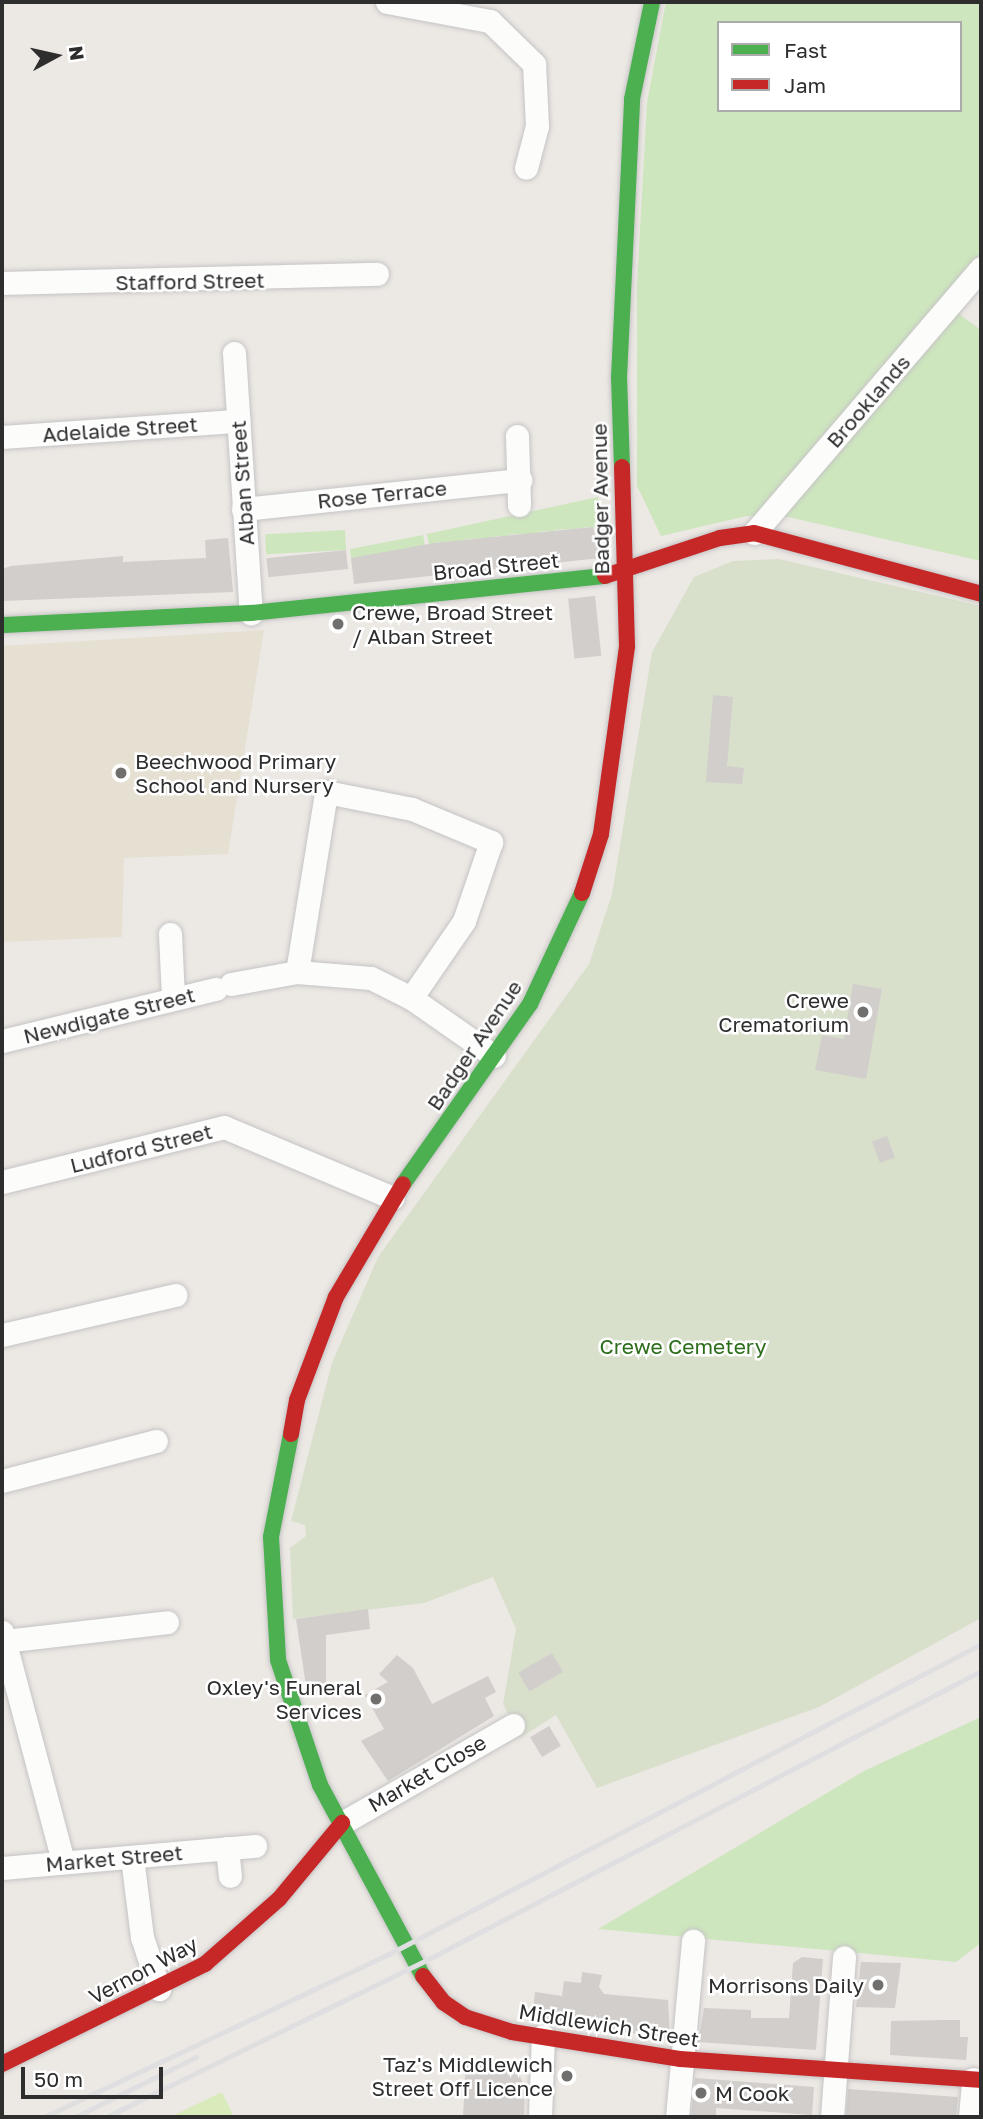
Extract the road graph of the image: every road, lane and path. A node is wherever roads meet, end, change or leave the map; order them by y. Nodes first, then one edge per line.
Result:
1 (387, 2) edge
2 (652, 2) edge
3 (526, 168) dead end
4 (981, 268) edge
5 (377, 274) dead end
6 (2, 283) edge
7 (234, 353) dead end
8 (238, 421) junction
9 (517, 436) dead end
10 (2, 437) edge
11 (520, 480) junction
12 (519, 505) dead end
13 (243, 509) junction
14 (754, 533) junction
15 (622, 574) junction
16 (981, 594) edge
17 (251, 613) junction
18 (2, 625) edge
19 (170, 934) dead end
20 (297, 972) junction
21 (173, 998) junction
22 (411, 998) junction
23 (2, 1041) edge
24 (494, 1056) junction
25 (2, 1182) edge
26 (393, 1198) junction
27 (175, 1295) dead end
28 (2, 1335) edge
29 (156, 1441) dead end
30 (2, 1481) edge
31 (167, 1622) dead end
32 (3, 1637) edge
33 (9, 1696) edge
34 (513, 1725) dead end
35 (342, 1823) junction
36 (255, 1846) dead end
37 (227, 1848) junction
38 (132, 1857) junction
39 (63, 1862) junction
40 (2, 1868) edge
41 (230, 1876) dead end
42 (693, 1941) dead end
43 (844, 1957) dead end
44 (159, 1989) junction
45 (543, 2036) junction
46 (681, 2059) junction
47 (2, 2064) edge
48 (836, 2069) junction
49 (977, 2079) edge
50 (540, 2117) edge
51 (677, 2117) edge
52 (832, 2117) edge
53 (971, 2117) edge

1 - 3 street
2 - 15 street, Badger Avenue
4 - 14 street, Brooklands
5 - 6 street, Stafford Street
7 - 8 street, Alban Street
8 - 10 street, Adelaide Street
8 - 13 street, Alban Street
9 - 11 street
11 - 12 street
11 - 13 street, Rose Terrace
13 - 17 street, Alban Street
14 - 15 street, Broad Street
14 - 16 street, Broad Street
15 - 17 street, Broad Street
15 - 24 street, Badger Avenue
17 - 18 street, Broad Street
19 - 21 street
20 - 21 street, Newdigate Street
20 - 22 street, Newdigate Street
20 - 22 street
21 - 23 street, Newdigate Street
22 - 24 street, Newdigate Street
24 - 26 street, Badger Avenue
25 - 26 street, Ludford Street
26 - 35 street, Badger Avenue
27 - 28 street
29 - 30 street
31 - 32 street
32 - 33 street
33 - 39 street
34 - 35 street, Market Close
35 - 44 street, Vernon Way
35 - 45 street, Middlewich Street
36 - 37 street, Market Street
37 - 38 street, Market Street
37 - 41 street
38 - 39 street, Market Street
38 - 44 street
39 - 40 street, Market Street
42 - 46 street
43 - 48 street
44 - 47 street, Vernon Way
45 - 46 street, Middlewich Street
45 - 50 street
46 - 48 street, Middlewich Street
46 - 51 street
48 - 49 street, Middlewich Street
48 - 52 street
49 - 53 street

